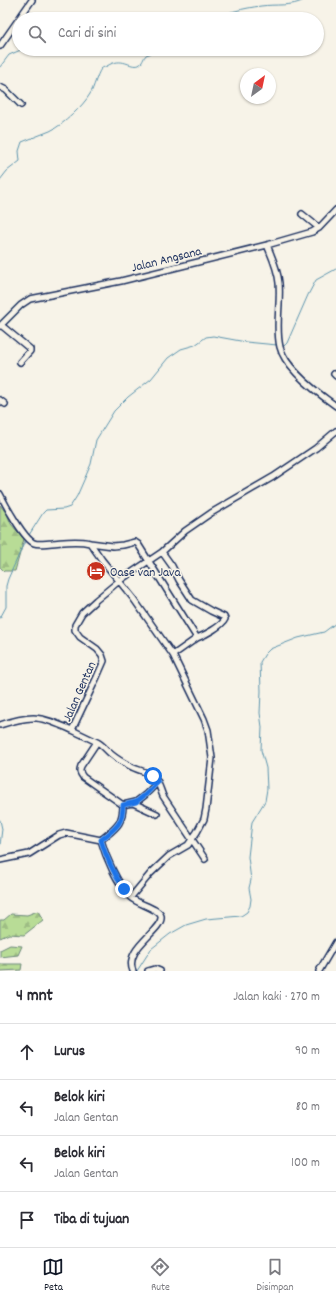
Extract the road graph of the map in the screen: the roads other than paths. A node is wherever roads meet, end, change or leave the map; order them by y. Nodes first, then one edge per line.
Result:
1 (32, 0) edge
2 (24, 12) edge
3 (12, 29) edge
4 (0, 46) edge
5 (0, 87) edge
6 (21, 105) dead end
7 (336, 210) edge
8 (302, 214) dead end
9 (319, 228) junction
10 (267, 245) junction
11 (1, 325) edge
12 (20, 362) dead end
13 (0, 400) edge
14 (5, 404) dead end
15 (336, 406) edge
16 (336, 431) edge
17 (0, 494) edge
18 (90, 543) junction
19 (162, 552) junction
20 (149, 560) junction
21 (119, 581) junction
22 (197, 638) junction
23 (173, 655) junction
24 (0, 725) edge
25 (72, 730) junction
26 (97, 742) junction
27 (158, 782) junction
28 (133, 803) junction
29 (123, 805) junction
30 (157, 814) dead end
31 (101, 840) junction
32 (192, 840) junction
33 (205, 859) dead end
34 (0, 860) edge
35 (130, 897) junction
36 (336, 942) edge
37 (134, 971) edge
38 (148, 971) edge
39 (160, 971) edge
40 (319, 971) edge

1 - 2 street
3 - 4 street
5 - 6 street
7 - 9 street, Jalan Angsana
8 - 9 street
9 - 10 street, Jalan Angsana
10 - 11 street, Jalan Angsana
10 - 15 street
11 - 12 street
13 - 14 street
16 - 19 street, Jalan Gentan
17 - 18 street
18 - 20 street
18 - 21 street
19 - 20 street, Jalan Gentan
19 - 22 street
20 - 21 street, Jalan Gentan
20 - 22 street
21 - 23 street
21 - 25 street, Jalan Gentan
22 - 23 street
23 - 32 street
24 - 25 street
25 - 26 street, Jalan Gentan
26 - 27 street, Jalan Gentan
26 - 29 street
27 - 28 street
27 - 32 street
28 - 29 street
28 - 30 street
29 - 31 street
31 - 34 street
31 - 35 street
32 - 33 street
32 - 35 street
35 - 37 street
36 - 40 street
38 - 39 street

